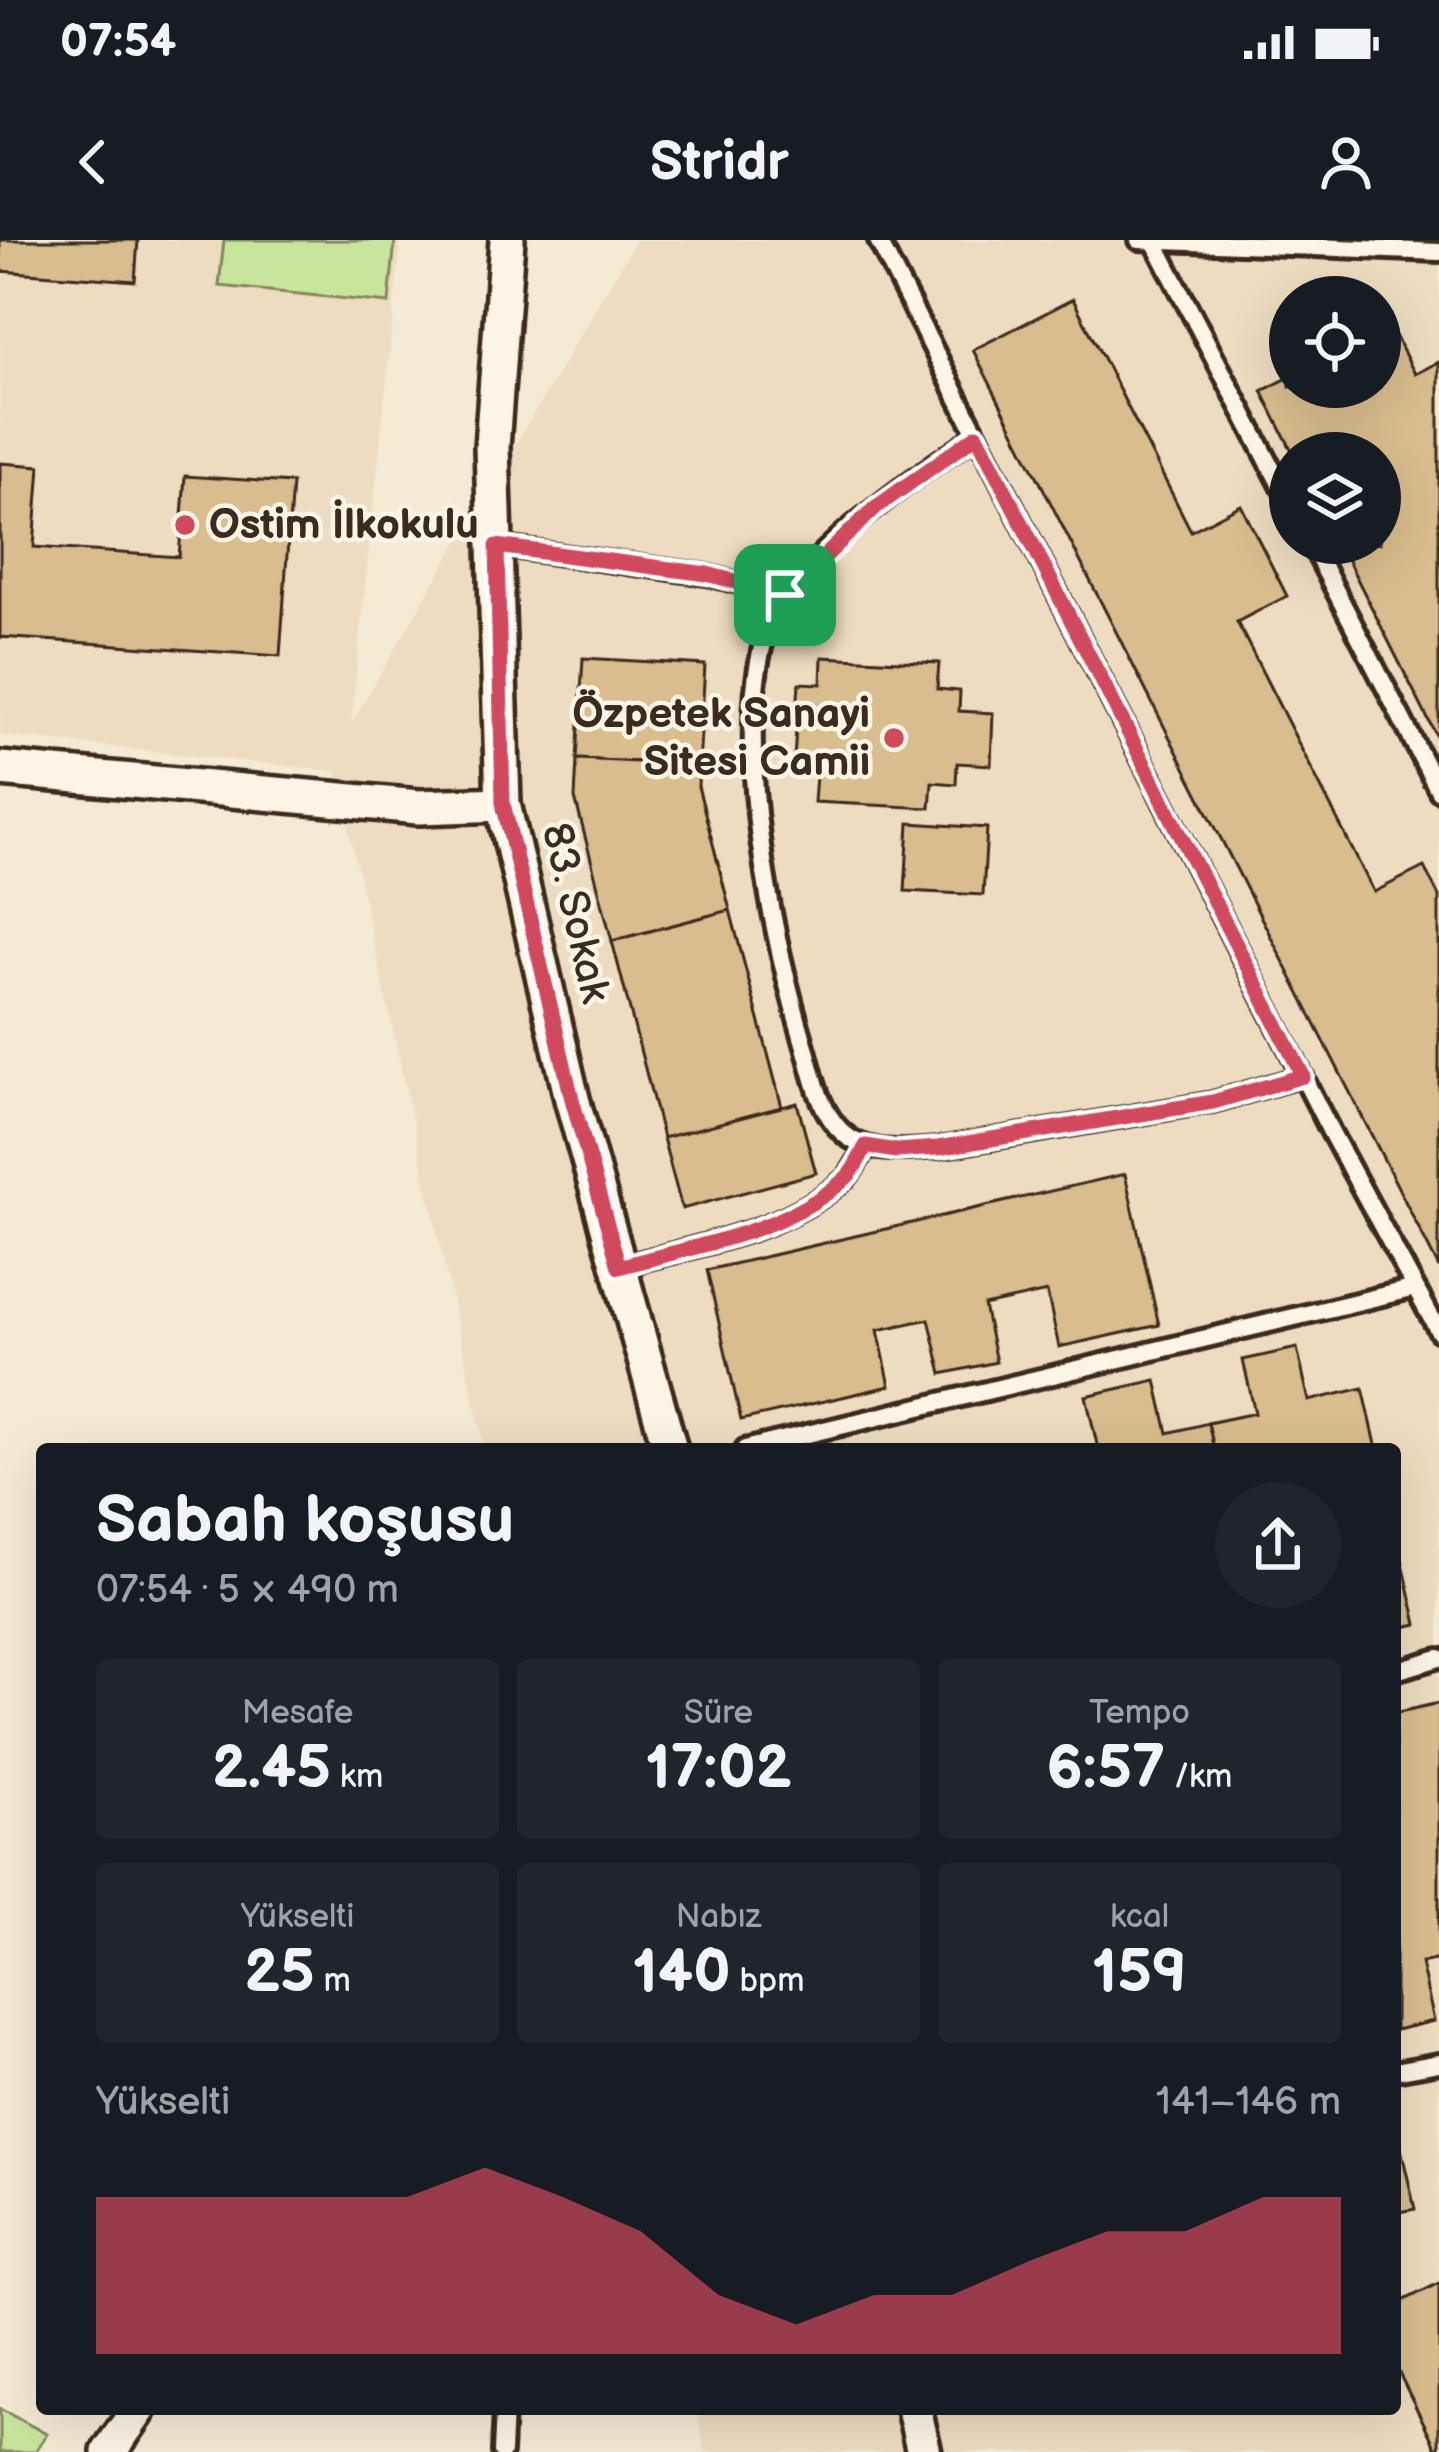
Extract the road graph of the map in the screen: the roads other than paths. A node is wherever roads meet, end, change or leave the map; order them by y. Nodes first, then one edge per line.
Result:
1 (507, 240) edge
2 (878, 240) edge
3 (1139, 240) edge
4 (1154, 241) edge
5 (1439, 252) edge
6 (977, 435) junction
7 (1269, 463) edge
8 (497, 546) junction
9 (1322, 564) edge
10 (785, 595) junction
11 (0, 769) edge
12 (1439, 791) edge
13 (503, 803) junction
14 (1303, 1076) junction
15 (866, 1146) junction
16 (619, 1267) junction
17 (1415, 1288) junction
18 (1439, 1332) edge
19 (668, 1443) edge
20 (770, 1443) edge
21 (1439, 1658) edge
22 (1401, 1669) edge
23 (1439, 2064) edge
24 (1401, 2070) edge
25 (135, 2415) edge
26 (505, 2415) edge
27 (915, 2415) edge
28 (109, 2452) edge
29 (502, 2452) edge
30 (924, 2452) edge

1 - 8 street, 83. Sokak
2 - 6 lane
3 - 4 lane
4 - 5 lane
4 - 7 lane
6 - 10 lane
6 - 14 lane
8 - 10 lane
8 - 13 street, 83. Sokak
9 - 12 lane
10 - 15 lane
11 - 13 street
13 - 16 street, 83. Sokak
14 - 15 lane
14 - 17 lane
15 - 16 lane
16 - 19 street, 83. Sokak
17 - 18 lane
17 - 20 lane
21 - 22 lane
23 - 24 lane
25 - 28 street
26 - 29 lane
27 - 30 street

